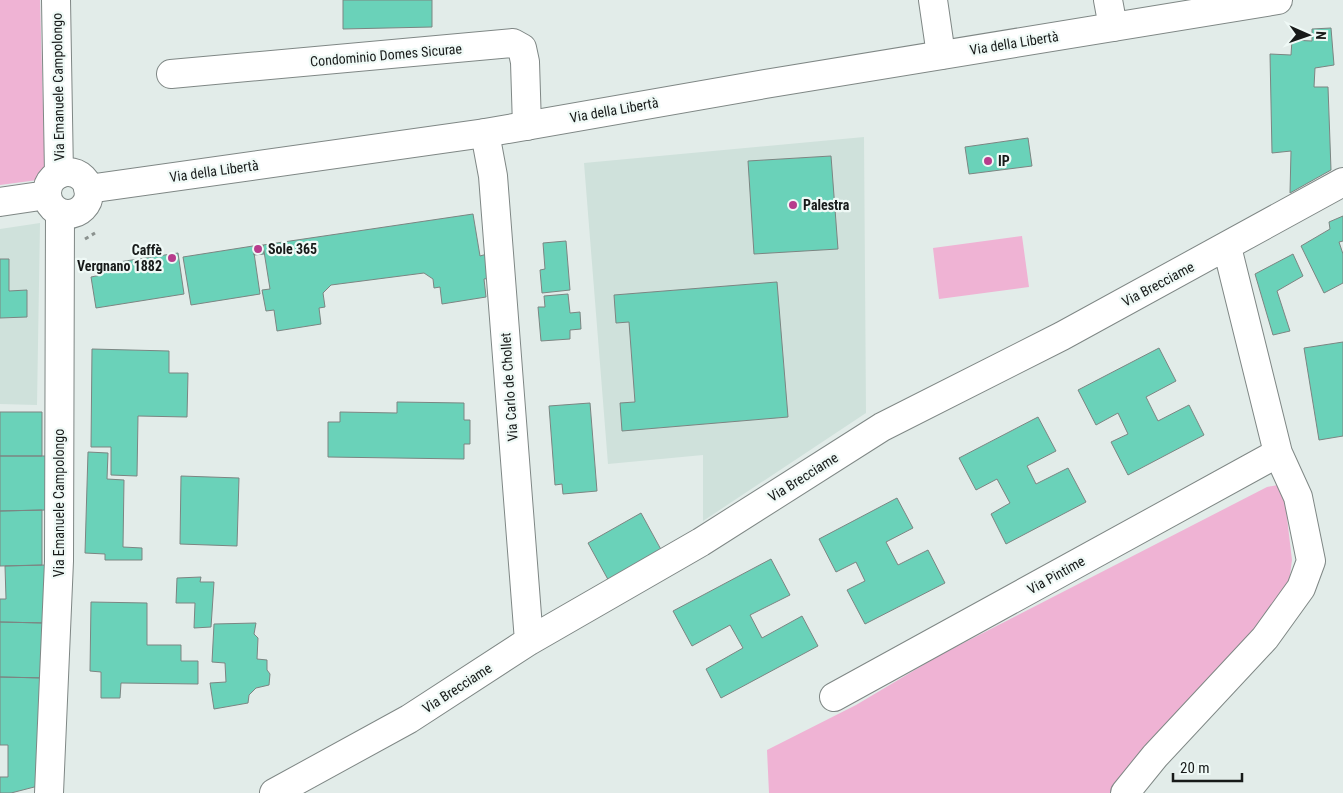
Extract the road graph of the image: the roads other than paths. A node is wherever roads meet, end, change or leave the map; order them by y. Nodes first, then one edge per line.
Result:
1 (56, 0) edge
2 (933, 0) edge
3 (1108, 0) edge
4 (1278, 0) edge
5 (1113, 27) junction
6 (941, 55) junction
7 (171, 74) dead end
8 (527, 126) junction
9 (485, 133) junction
10 (1343, 182) edge
11 (88, 189) junction
12 (55, 194) junction
13 (0, 202) edge
14 (1227, 247) junction
15 (1278, 453) junction
16 (529, 641) junction
17 (834, 697) dead end
18 (49, 793) edge
19 (274, 793) edge
20 (1125, 793) edge

1 - 12 street, Via Emanuele Campolongo
2 - 6 street
3 - 5 street
4 - 5 street, Via della Libertà
5 - 6 street, Via della Libertà
6 - 8 street, Via della Libertà
7 - 8 street, Condominio Domes Sicurae
8 - 9 street, Via della Libertà
9 - 11 street, Via della Libertà
9 - 16 street, Via Carlo de Chollet
10 - 14 street, Via Brecciame
11 - 12 street
11 - 12 street
12 - 13 street
12 - 18 street, Via Emanuele Campolongo
14 - 15 street
14 - 16 street, Via Brecciame
15 - 17 street, Via Pintime
15 - 20 street
16 - 19 street, Via Brecciame

